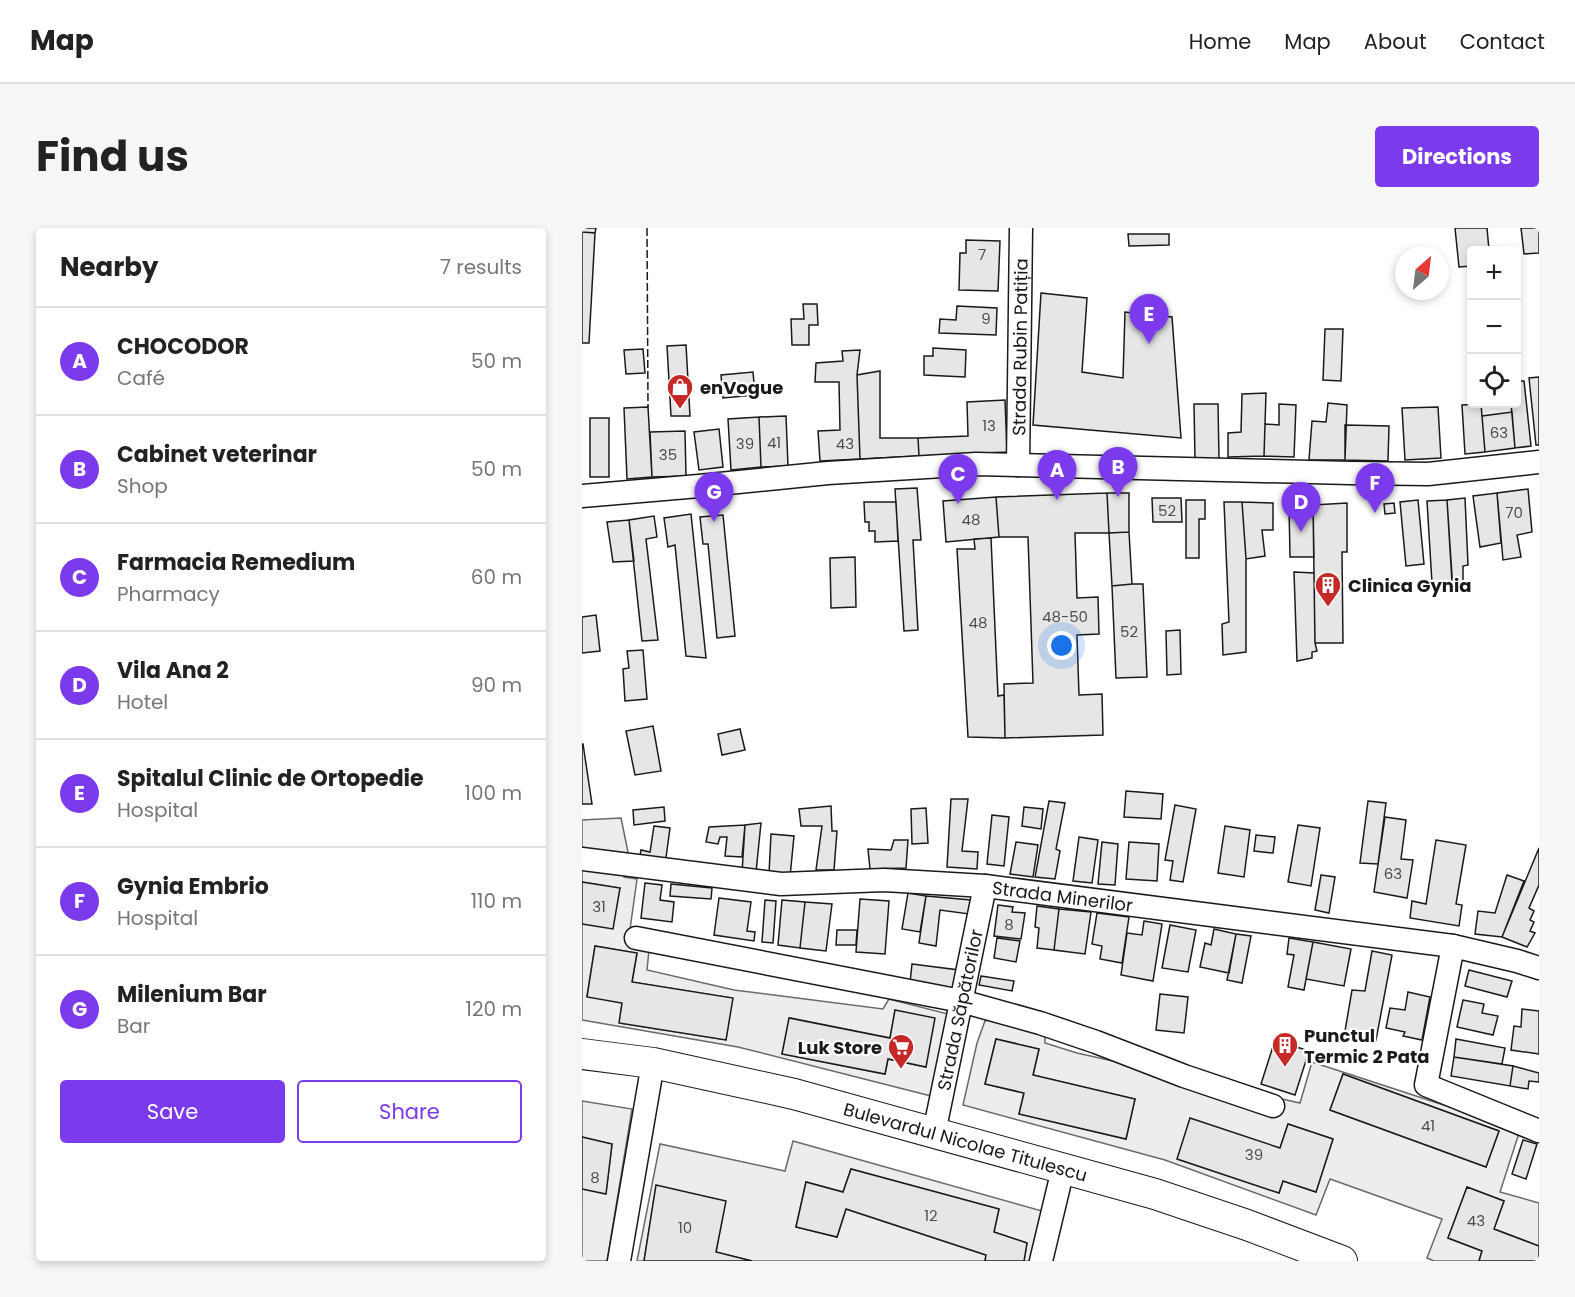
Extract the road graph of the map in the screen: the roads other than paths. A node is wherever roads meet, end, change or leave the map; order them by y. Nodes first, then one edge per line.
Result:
1 (1021, 228) edge
2 (1539, 462) edge
3 (1018, 465) junction
4 (582, 495) edge
5 (582, 858) edge
6 (985, 886) junction
7 (636, 938) dead end
8 (1453, 946) junction
9 (1539, 968) edge
10 (961, 1001) junction
11 (582, 1054) edge
12 (653, 1063) junction
13 (1273, 1106) dead end
14 (1539, 1131) edge
15 (934, 1133) junction
16 (1063, 1169) junction
17 (619, 1261) edge
18 (1041, 1261) edge
19 (1342, 1261) edge

1 - 3 street, Strada Rubin Patiția
2 - 3 street
3 - 4 street
5 - 6 street, Strada Minerilor
6 - 8 street, Strada Minerilor
6 - 10 street, Strada Săpătorilor
7 - 10 street
8 - 9 street, Strada Minerilor
8 - 14 street
10 - 13 street
10 - 15 street, Strada Săpătorilor
11 - 12 main road, Bulevardul Nicolae Titulescu
12 - 15 main road, Bulevardul Nicolae Titulescu
12 - 17 street
15 - 16 main road, Bulevardul Nicolae Titulescu
16 - 18 street
16 - 19 main road, Bulevardul Nicolae Titulescu

